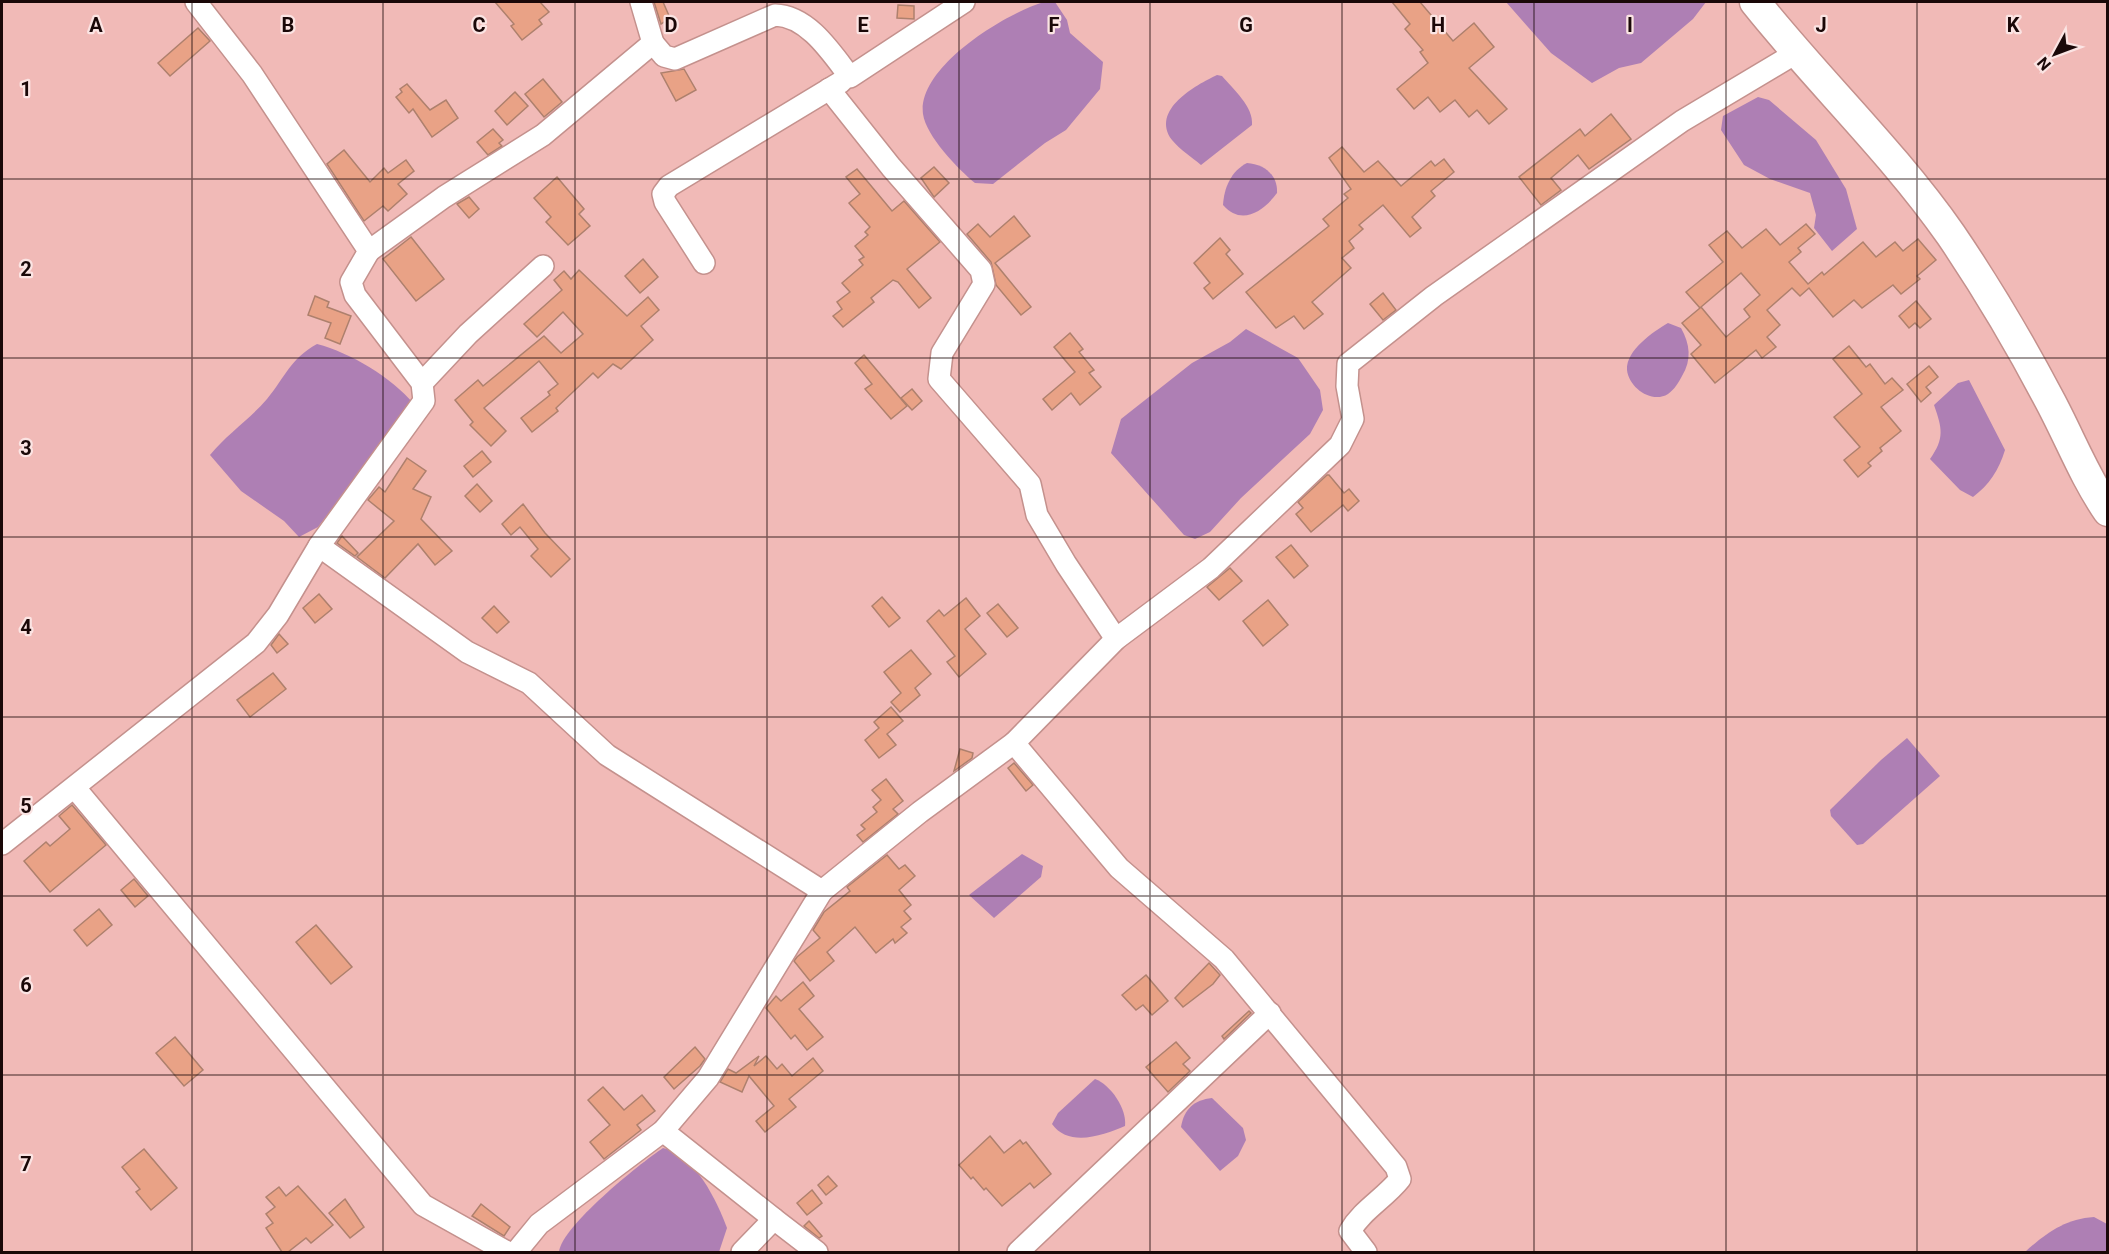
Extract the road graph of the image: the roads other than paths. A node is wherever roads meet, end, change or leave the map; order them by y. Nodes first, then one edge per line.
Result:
1 (196, 2) edge
2 (641, 2) edge
3 (964, 2) edge
4 (1755, 2) edge
5 (653, 44) junction
6 (1796, 53) junction
7 (850, 77) junction
8 (830, 88) junction
9 (369, 251) junction
10 (705, 263) dead end
11 (543, 266) dead end
12 (422, 382) junction
13 (2108, 512) edge
14 (320, 546) junction
15 (1116, 639) junction
16 (1014, 743) junction
17 (75, 788) junction
18 (2, 844) edge
19 (822, 891) junction
20 (1270, 1013) junction
21 (663, 1131) junction
22 (774, 1219) junction
23 (507, 1252) edge
24 (516, 1252) edge
25 (742, 1252) edge
26 (817, 1252) edge
27 (1018, 1252) edge
28 (1366, 1252) edge

1 - 9 street
2 - 5 street
3 - 7 street
4 - 6 main road
5 - 7 street
5 - 9 street
6 - 13 main road
6 - 15 street
7 - 8 street
8 - 10 street
8 - 15 street
9 - 12 street
11 - 12 street
12 - 14 street
14 - 17 street
14 - 19 street
15 - 16 street
16 - 19 street
16 - 20 street
17 - 18 street
17 - 23 street
19 - 21 street
20 - 27 street
20 - 28 street
21 - 22 street
21 - 24 street
22 - 25 street
22 - 26 street

